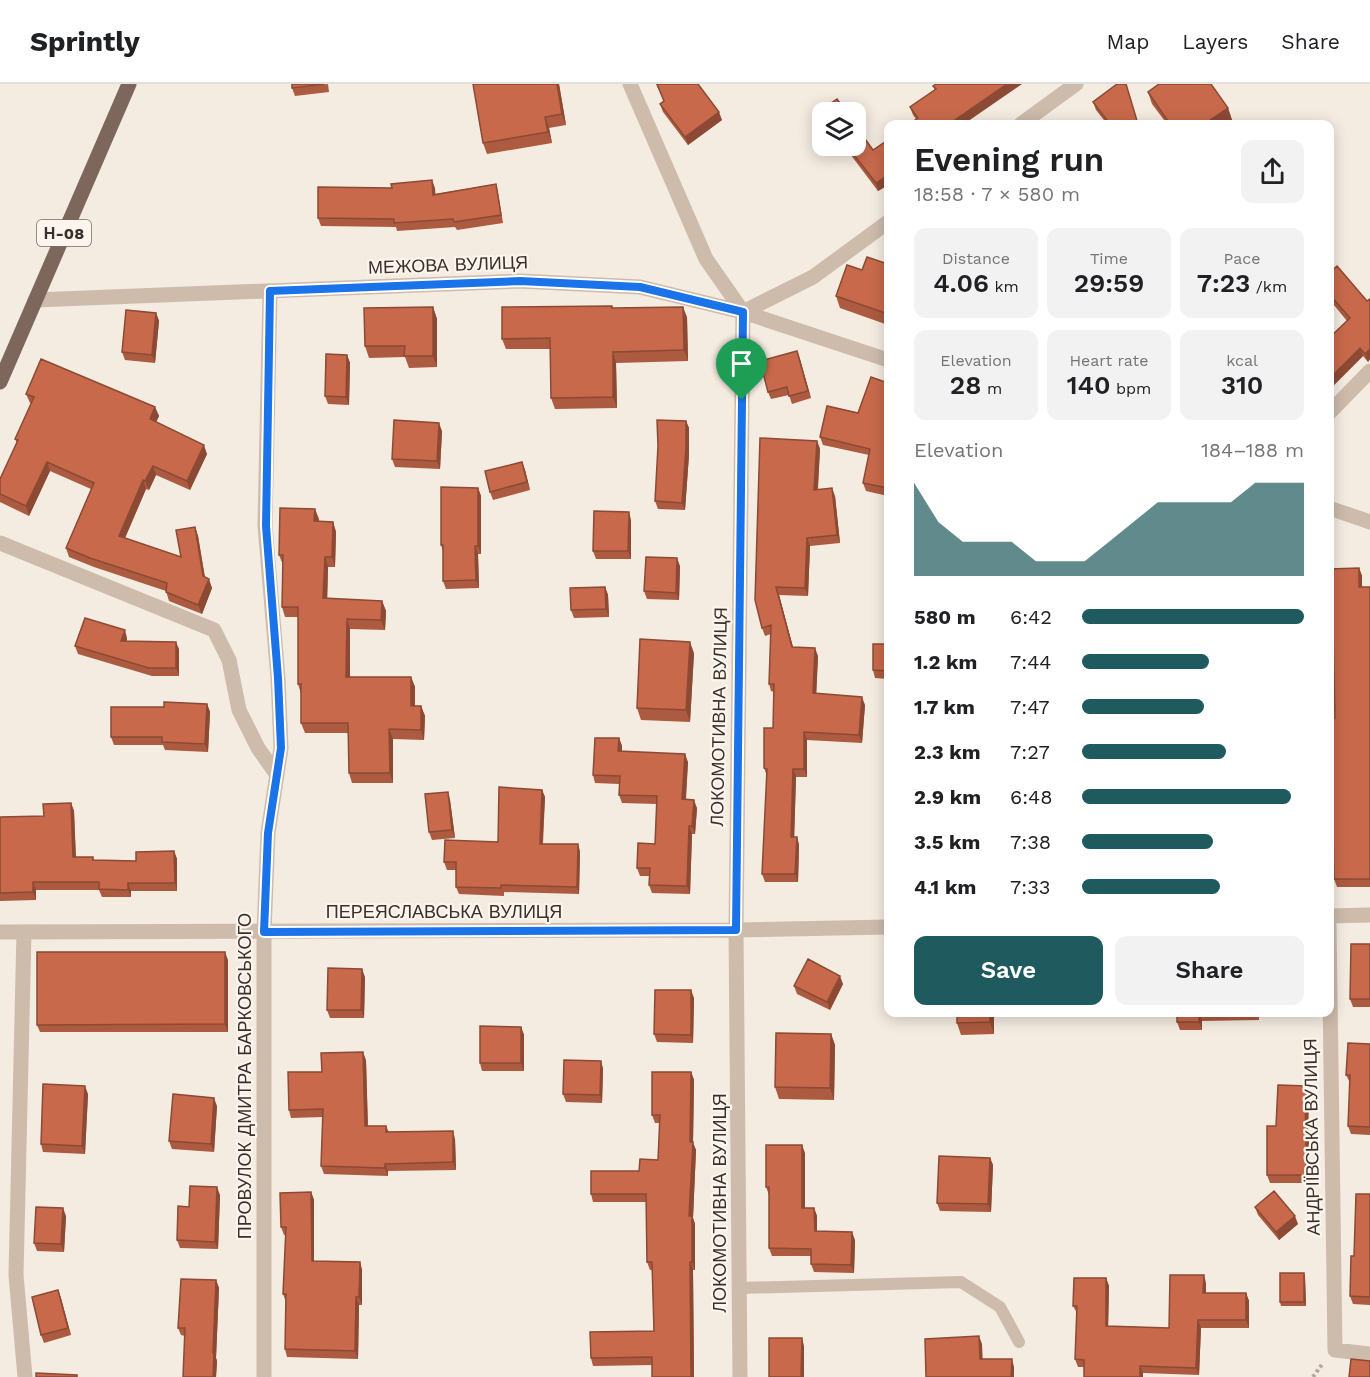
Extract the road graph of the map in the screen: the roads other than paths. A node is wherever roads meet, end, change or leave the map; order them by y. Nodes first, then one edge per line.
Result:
1 (129, 84) edge
2 (630, 84) edge
3 (1076, 84) edge
4 (1026, 120) edge
5 (884, 225) edge
6 (270, 291) junction
7 (35, 300) junction
8 (743, 312) junction
9 (884, 359) edge
10 (1370, 371) edge
11 (0, 382) edge
12 (1334, 408) edge
13 (1334, 510) edge
14 (1370, 522) edge
15 (0, 543) edge
16 (277, 775) junction
17 (1370, 915) edge
18 (1334, 916) edge
19 (884, 927) edge
20 (736, 930) junction
21 (0, 932) edge
22 (24, 932) junction
23 (264, 932) junction
24 (1330, 1017) edge
25 (740, 1288) junction
26 (1019, 1342) dead end
27 (1370, 1354) edge
28 (25, 1377) edge
29 (264, 1377) edge
30 (740, 1377) edge

1 - 7 main road, Н-08
2 - 8 street
3 - 4 street
5 - 8 street
6 - 7 street, МЕЖОВА ВУЛИЦЯ
6 - 8 street, МЕЖОВА ВУЛИЦЯ
6 - 16 street, ПРОВУЛОК ДМИТРА БАРКОВСЬКОГО
7 - 11 main road, Н-08
8 - 9 street, МЕЖОВА ВУЛИЦЯ
8 - 20 street, ЛОКОМОТИВНА ВУЛИЦЯ
10 - 12 street
13 - 14 street
15 - 16 street
16 - 23 street, ПРОВУЛОК ДМИТРА БАРКОВСЬКОГО
17 - 18 street
19 - 20 street, ПЕРЕЯСЛАВСЬКА ВУЛИЦЯ
20 - 23 street, ПЕРЕЯСЛАВСЬКА ВУЛИЦЯ
20 - 25 street, ЛОКОМОТИВНА ВУЛИЦЯ
21 - 22 street, ПЕРЕЯСЛАВСЬКА ВУЛИЦЯ
22 - 23 street, ПЕРЕЯСЛАВСЬКА ВУЛИЦЯ
22 - 28 street
23 - 29 street, ПРОВУЛОК ДМИТРА БАРКОВСЬКОГО
24 - 27 street, АНДРІЇВСЬКА ВУЛИЦЯ
25 - 26 lane
25 - 30 street, ЛОКОМОТИВНА ВУЛИЦЯ

